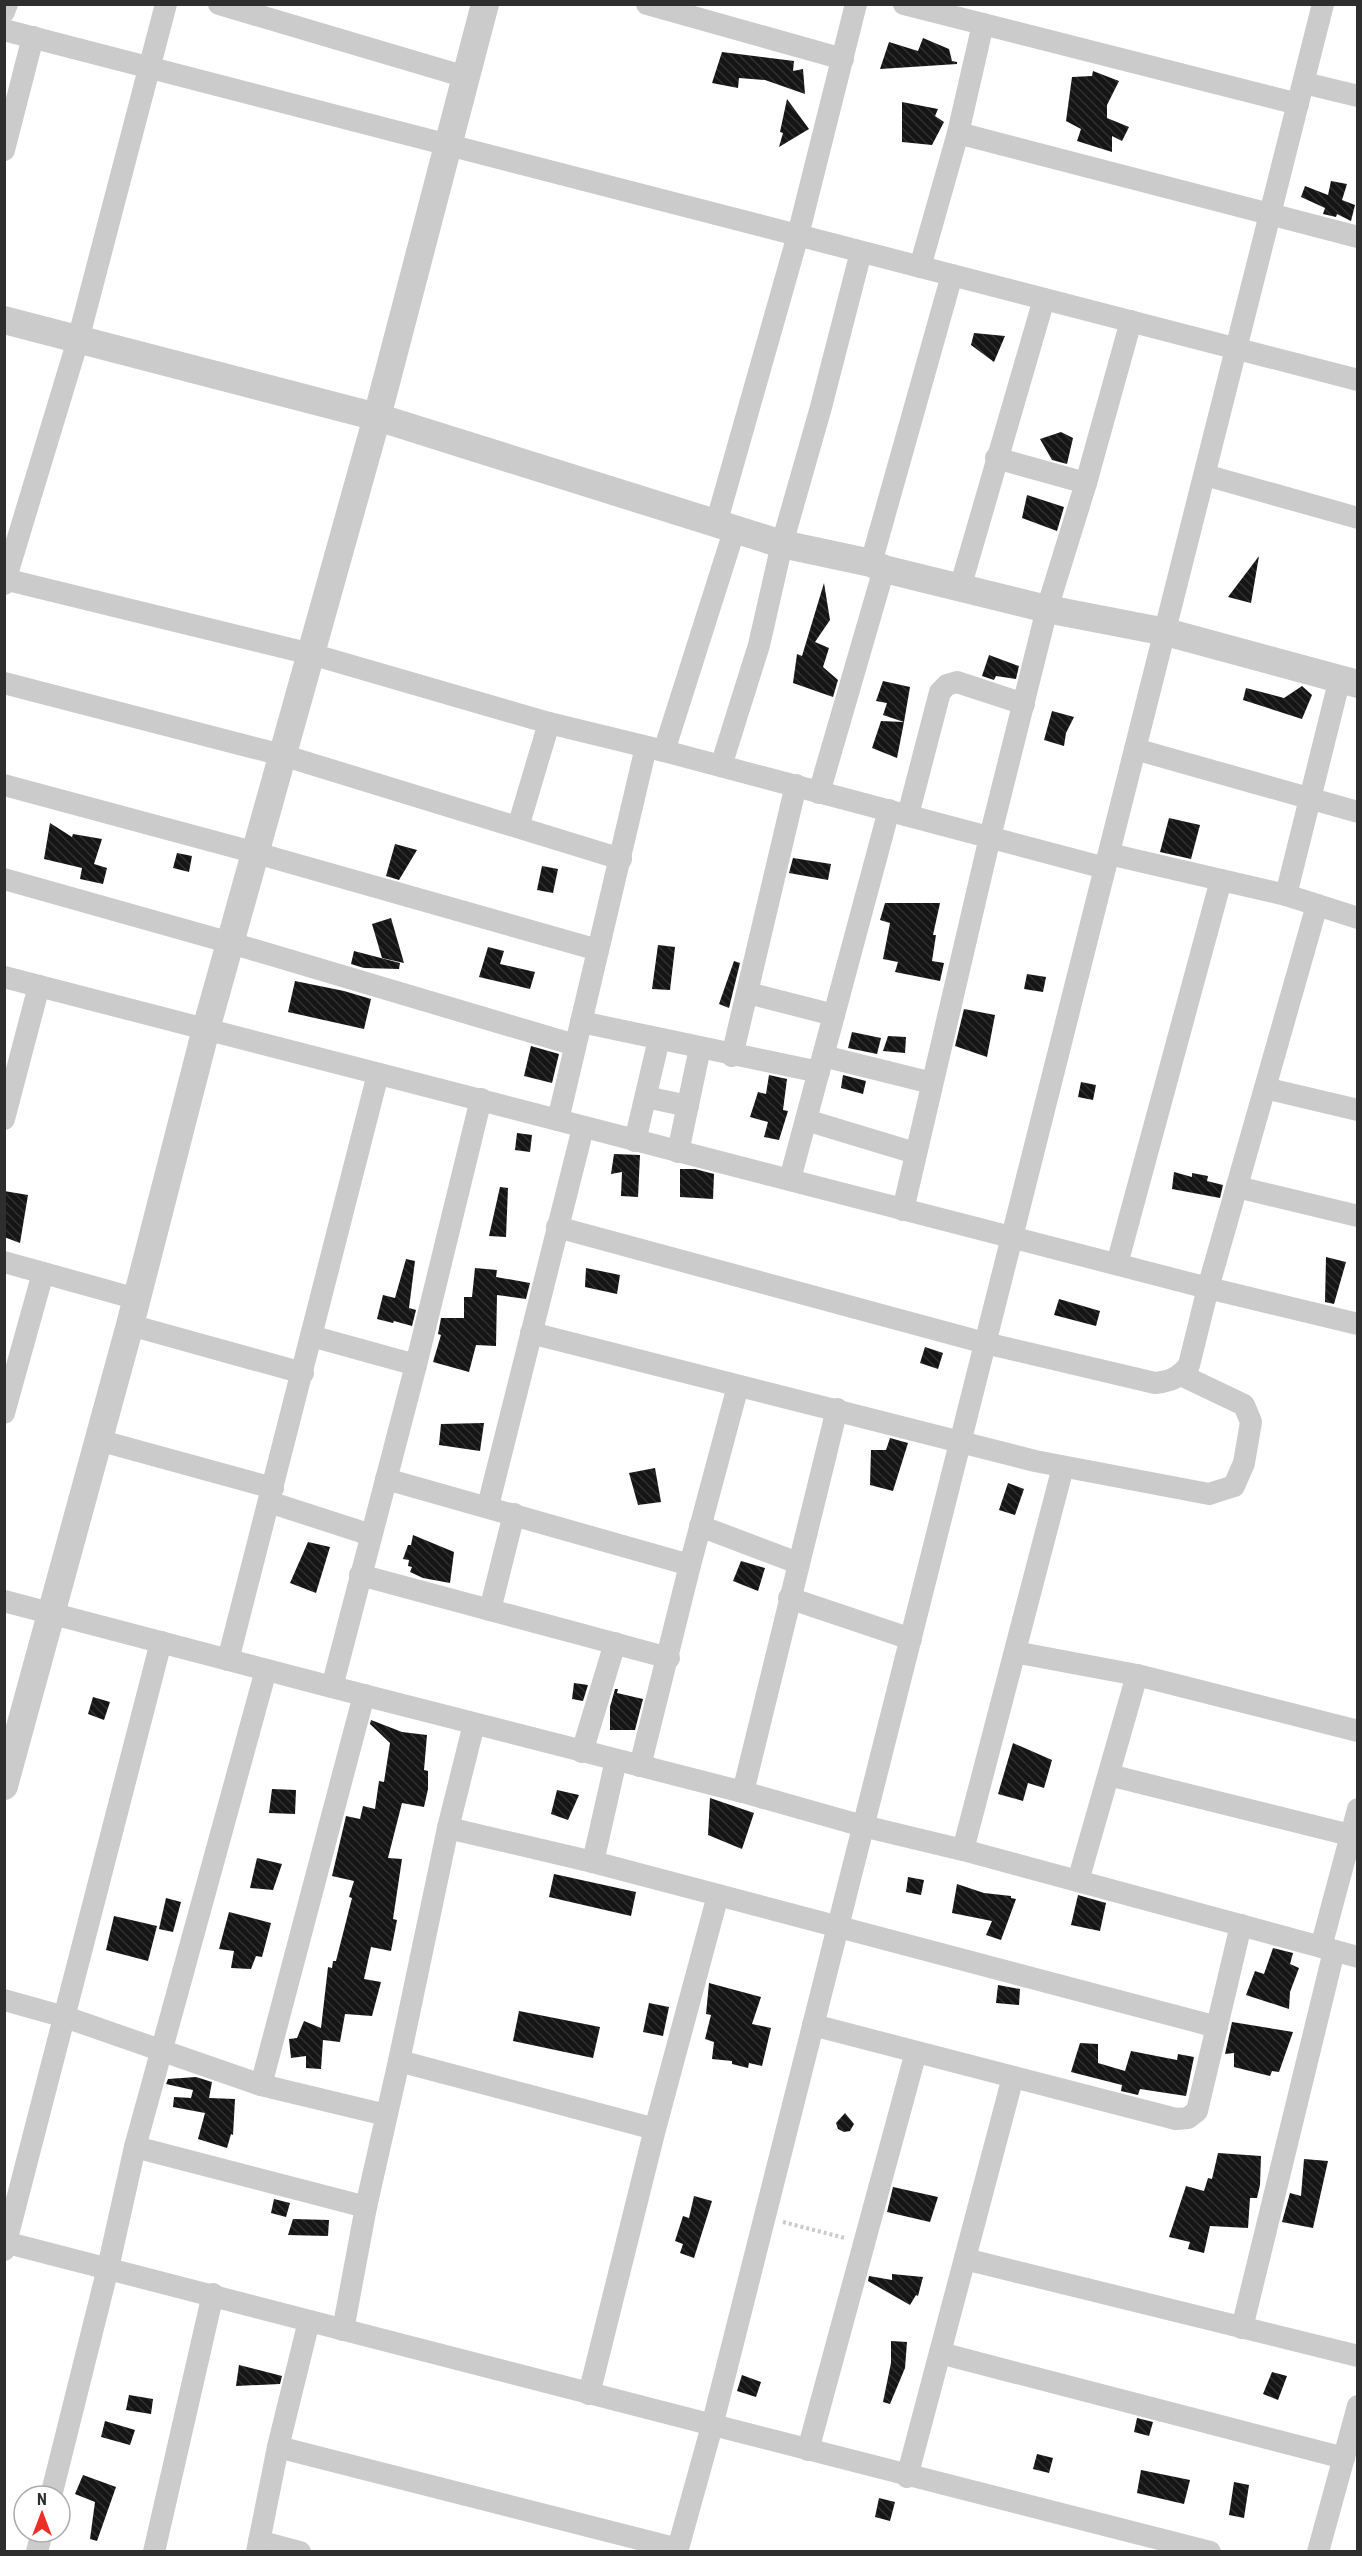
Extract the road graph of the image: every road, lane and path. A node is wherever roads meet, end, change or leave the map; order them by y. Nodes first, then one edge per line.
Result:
1 (7, 4) edge
2 (166, 4) edge
3 (219, 4) edge
4 (485, 4) edge
5 (647, 4) edge
6 (856, 4) edge
7 (904, 4) edge
8 (1323, 4) edge
9 (4, 12) edge
10 (983, 24) junction
11 (4, 30) edge
12 (33, 36) junction
13 (843, 59) junction
14 (150, 68) junction
15 (466, 77) junction
16 (1301, 93) junction
17 (1358, 96) edge
18 (958, 133) junction
19 (448, 144) junction
20 (4, 150) edge
21 (1271, 213) junction
22 (798, 235) junction
23 (1358, 237) edge
24 (861, 252) junction
25 (920, 267) junction
26 (952, 275) junction
27 (1044, 299) junction
28 (4, 320) edge
29 (1131, 321) junction
30 (78, 340) junction
31 (1237, 348) junction
32 (1358, 380) edge
33 (377, 417) junction
34 (996, 458) junction
35 (1205, 475) junction
36 (1086, 483) junction
37 (1358, 518) edge
38 (725, 526) junction
39 (782, 544) junction
40 (877, 566) junction
41 (5, 581) edge
42 (960, 588) junction
43 (1047, 609) junction
44 (1166, 632) junction
45 (311, 654) junction
46 (1349, 681) edge
47 (4, 683) edge
48 (1024, 704) junction
49 (549, 723) junction
50 (655, 749) junction
51 (1135, 749) junction
52 (282, 755) junction
53 (721, 766) junction
54 (4, 785) edge
55 (796, 785) junction
56 (819, 793) junction
57 (1312, 799) junction
58 (899, 812) junction
59 (1358, 812) edge
60 (518, 827) junction
61 (990, 837) junction
62 (256, 853) junction
63 (621, 859) junction
64 (1107, 861) junction
65 (4, 879) edge
66 (1221, 880) junction
67 (1286, 895) junction
68 (1317, 904) junction
69 (1358, 918) edge
70 (231, 943) junction
71 (598, 950) junction
72 (4, 977) edge
73 (39, 986) junction
74 (748, 993) junction
75 (834, 1015) junction
76 (581, 1022) junction
77 (206, 1029) junction
78 (659, 1039) junction
79 (574, 1045) junction
80 (700, 1048) junction
81 (732, 1056) junction
82 (821, 1064) junction
83 (378, 1074) junction
84 (932, 1083) junction
85 (1264, 1088) junction
86 (646, 1097) junction
87 (482, 1099) junction
88 (688, 1106) junction
89 (1358, 1110) edge
90 (4, 1119) edge
91 (558, 1120) junction
92 (806, 1120) junction
93 (583, 1128) junction
94 (635, 1141) junction
95 (678, 1152) junction
96 (915, 1153) junction
97 (790, 1179) junction
98 (1237, 1187) junction
99 (903, 1210) junction
100 (1358, 1216) edge
101 (557, 1227) junction
102 (1012, 1238) junction
103 (4, 1262) edge
104 (1117, 1264) junction
105 (43, 1274) junction
106 (1208, 1288) junction
107 (133, 1312) junction
108 (1358, 1324) edge
109 (531, 1333) junction
110 (311, 1336) junction
111 (985, 1343) junction
112 (417, 1365) junction
113 (303, 1373) junction
114 (1181, 1375) junction
115 (738, 1386) junction
116 (837, 1409) junction
117 (4, 1413) edge
118 (98, 1440) junction
119 (960, 1443) junction
120 (1063, 1467) junction
121 (386, 1479) junction
122 (271, 1495) junction
123 (488, 1506) junction
124 (514, 1514) junction
125 (700, 1526) junction
126 (371, 1535) junction
127 (798, 1563) junction
128 (690, 1564) junction
129 (360, 1575) junction
130 (789, 1598) junction
131 (4, 1601) edge
132 (490, 1610) junction
133 (51, 1613) junction
134 (911, 1639) junction
135 (160, 1642) junction
136 (615, 1643) junction
137 (1015, 1652) junction
138 (669, 1658) junction
139 (228, 1660) junction
140 (266, 1670) junction
141 (1137, 1676) junction
142 (332, 1687) junction
143 (364, 1695) junction
144 (474, 1724) junction
145 (1358, 1731) edge
146 (582, 1752) junction
147 (616, 1760) junction
148 (640, 1766) junction
149 (1109, 1774) junction
150 (4, 1786) edge
151 (743, 1792) junction
152 (1358, 1809) edge
153 (863, 1827) junction
154 (448, 1828) junction
155 (1354, 1836) edge
156 (963, 1850) junction
157 (593, 1862) junction
158 (1078, 1881) junction
159 (718, 1895) junction
160 (1241, 1924) junction
161 (838, 1927) junction
162 (1328, 1949) junction
163 (1358, 1957) edge
164 (4, 2000) edge
165 (64, 2017) junction
166 (813, 2025) junction
167 (1217, 2026) junction
168 (161, 2050) junction
169 (916, 2052) junction
170 (399, 2061) junction
171 (1013, 2077) junction
172 (261, 2085) junction
173 (386, 2115) junction
174 (655, 2129) junction
175 (135, 2147) junction
176 (366, 2207) junction
177 (764, 2217) junction
178 (863, 2242) junction
179 (5, 2245) edge
180 (964, 2259) junction
181 (108, 2268) junction
182 (213, 2294) junction
183 (309, 2321) junction
184 (1242, 2328) junction
185 (343, 2330) junction
186 (940, 2353) junction
187 (1358, 2356) edge
188 (589, 2394) junction
189 (1358, 2406) edge
190 (712, 2426) junction
191 (278, 2447) junction
192 (808, 2450) junction
193 (1344, 2458) junction
194 (907, 2477) junction
195 (54, 2484) edge
196 (258, 2546) edge
197 (677, 2550) edge
198 (154, 2552) edge
199 (300, 2552) edge
200 (1210, 2552) edge
201 (1318, 2552) edge

1 - 9 street
2 - 14 street
3 - 15 street
4 - 15 street
5 - 13 street
6 - 13 street
7 - 10 street
8 - 16 street
10 - 16 street
10 - 18 street
11 - 12 street
12 - 14 street
12 - 20 street
13 - 22 street
14 - 19 street
14 - 30 street
15 - 19 street
16 - 17 street
16 - 21 street
18 - 21 street
18 - 25 street
19 - 22 street
19 - 33 street
21 - 23 street
21 - 31 street
22 - 24 street
22 - 38 street
24 - 25 street
24 - 39 street
25 - 26 street
26 - 27 street
26 - 40 street
27 - 29 street
27 - 34 street
28 - 30 street
29 - 31 street
29 - 36 street
30 - 33 street
30 - 41 street
31 - 32 street
31 - 35 street
33 - 38 street
33 - 45 street
34 - 36 street
34 - 42 street
35 - 37 street
35 - 44 street
36 - 43 street
38 - 39 street
38 - 50 street
39 - 40 street
39 - 53 street
40 - 42 street
40 - 56 street
41 - 45 street
42 - 43 street
43 - 44 street
43 - 48 street
44 - 46 street
44 - 51 street
45 - 49 street
45 - 52 street
46 - 57 street
47 - 52 street
48 - 58 street
48 - 61 street
49 - 50 street
49 - 60 street
50 - 53 street
50 - 63 street
51 - 57 street
51 - 64 street
52 - 60 street
52 - 62 street
53 - 55 street
54 - 62 street
55 - 56 street
55 - 74 street
56 - 58 street
57 - 59 street
57 - 67 street
58 - 61 street
58 - 75 street
60 - 63 street
61 - 64 street
61 - 84 street
62 - 70 street
62 - 71 street
63 - 71 street
64 - 66 street
64 - 102 street
65 - 70 street
66 - 67 street
66 - 104 street
67 - 68 street
68 - 69 street
68 - 85 street
70 - 77 street
70 - 79 street
71 - 76 street
72 - 73 street
73 - 77 street
73 - 90 street
74 - 75 street
74 - 81 street
75 - 82 street
76 - 78 street
76 - 79 street
77 - 83 street
77 - 107 street
78 - 80 street
78 - 86 street
79 - 91 street
80 - 81 street
80 - 88 street
81 - 82 street
82 - 84 street
82 - 92 street
83 - 87 street
83 - 110 street
84 - 96 street
85 - 89 street
85 - 98 street
86 - 88 street
86 - 94 street
87 - 91 street
87 - 112 street
88 - 95 street
91 - 93 street
92 - 96 street
92 - 97 street
93 - 94 street
93 - 101 street
94 - 95 street
95 - 97 street
96 - 99 street
97 - 99 street
98 - 100 street
98 - 106 street
99 - 102 street
101 - 109 street
101 - 111 street
102 - 104 street
102 - 111 street
103 - 105 street
104 - 106 street
105 - 107 street
105 - 117 street
106 - 108 street
106 - 114 street
107 - 113 street
107 - 118 street
109 - 115 street
109 - 123 street
110 - 112 street
110 - 113 street
111 - 114 street
111 - 119 street
112 - 121 street
113 - 122 street
114 - 120 street
115 - 116 street
115 - 125 street
116 - 119 street
116 - 127 street
118 - 122 street
118 - 133 street
119 - 120 street
119 - 134 street
120 - 137 street
121 - 123 street
121 - 126 street
122 - 126 street
122 - 139 street
123 - 124 street
124 - 128 street
124 - 132 street
125 - 127 street
125 - 128 street
126 - 129 street
127 - 130 street
128 - 138 street
129 - 132 street
129 - 142 street
130 - 134 street
130 - 151 street
131 - 133 street
132 - 136 street
133 - 135 street
133 - 150 street
134 - 153 street
135 - 139 street
135 - 165 street
136 - 138 street
136 - 146 street
137 - 141 street
137 - 156 street
138 - 148 street
139 - 140 street
140 - 142 street
140 - 168 street
141 - 145 street
141 - 149 street
142 - 143 street
143 - 144 street
143 - 172 street
144 - 146 street
144 - 154 street
146 - 147 street
147 - 148 street
147 - 157 street
148 - 151 street
149 - 155 street
149 - 158 street
151 - 153 street
152 - 155 street
153 - 156 street
153 - 161 street
154 - 157 street
154 - 170 street
155 - 162 street
156 - 158 street
157 - 159 street
158 - 160 street
159 - 161 street
159 - 174 street
160 - 162 street
160 - 167 street
161 - 166 street
161 - 167 street
162 - 163 street
162 - 184 street
164 - 165 street
165 - 168 street
165 - 179 street
166 - 169 street
166 - 177 street
167 - 171 street
168 - 172 street
168 - 175 street
169 - 171 street
169 - 178 street
170 - 173 street
170 - 174 street
171 - 180 street
172 - 173 street
173 - 176 street
174 - 188 street
175 - 176 street
175 - 181 street
176 - 185 street
177 - 178 path
177 - 190 street
178 - 192 street
179 - 181 street
180 - 184 street
180 - 186 street
181 - 182 street
181 - 195 street
182 - 183 street
182 - 198 street
183 - 185 street
183 - 191 street
184 - 187 street
185 - 188 street
186 - 193 street
186 - 194 street
188 - 190 street
189 - 193 street
190 - 192 street
190 - 197 street
191 - 196 street
191 - 197 street
192 - 194 street
193 - 201 street
194 - 200 street
196 - 199 street

